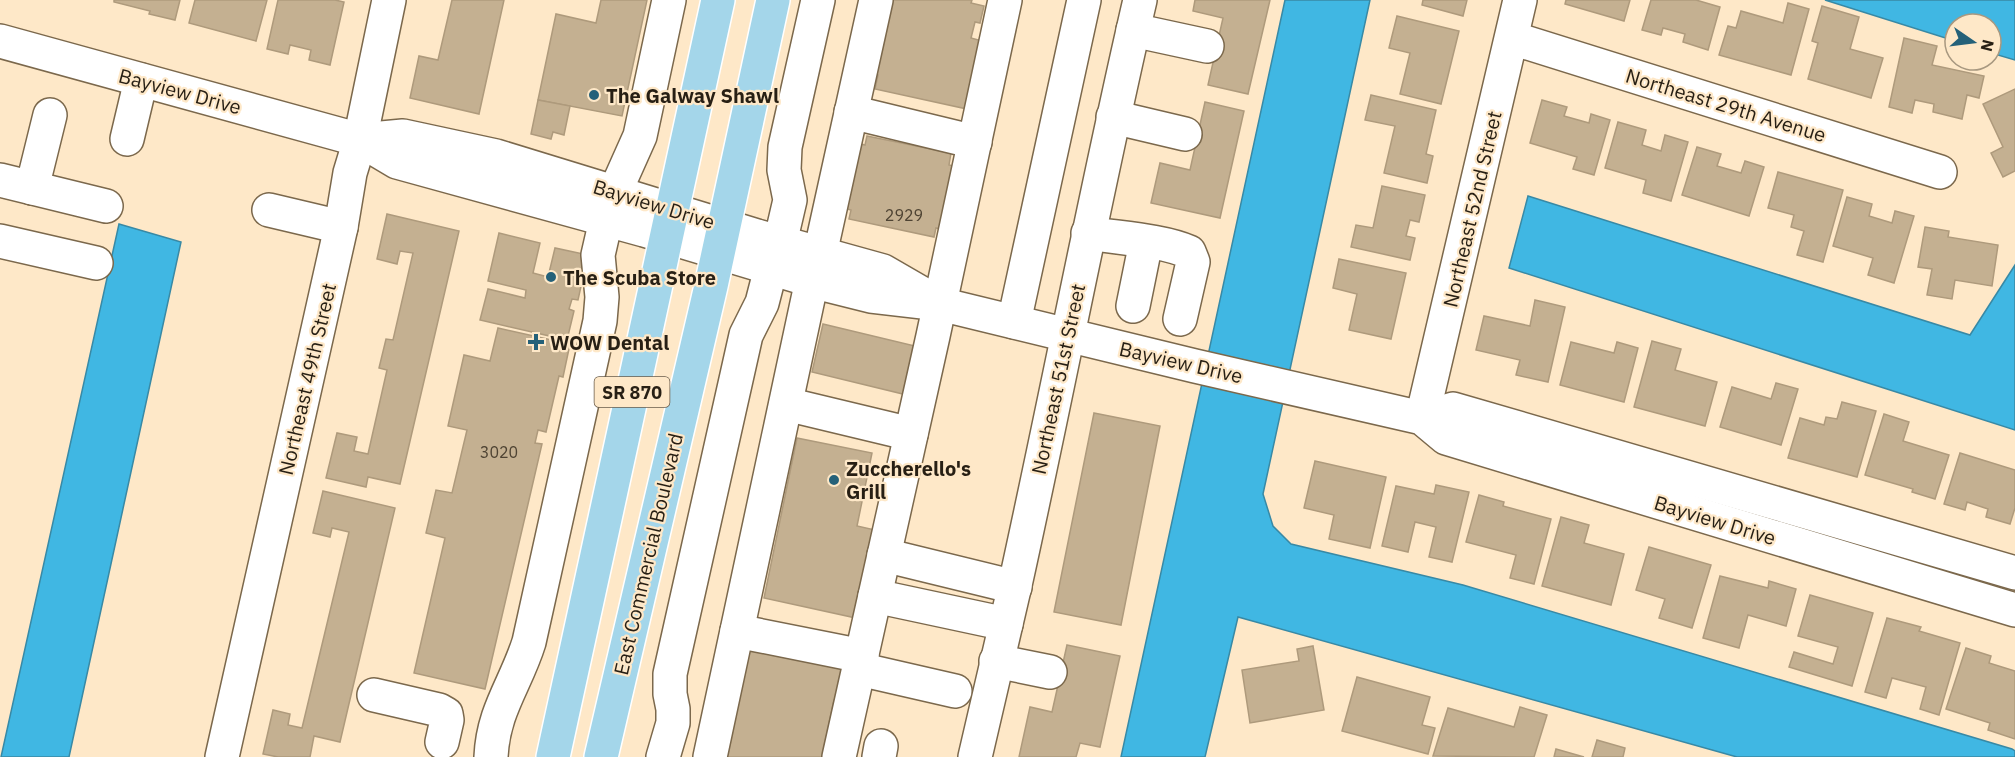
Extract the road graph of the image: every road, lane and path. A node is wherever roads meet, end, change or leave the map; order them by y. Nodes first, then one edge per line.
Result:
1 (389, 0) edge
2 (669, 0) edge
3 (718, 0) edge
4 (774, 0) edge
5 (818, 0) edge
6 (876, 0) edge
7 (1005, 0) edge
8 (1084, 0) edge
9 (1520, 0) edge
10 (1137, 15) edge
11 (1512, 38) junction
12 (1, 44) edge
13 (1207, 46) dead end
14 (141, 80) junction
15 (851, 112) junction
16 (50, 115) dead end
17 (1113, 117) junction
18 (1185, 134) dead end
19 (127, 139) dead end
20 (360, 140) junction
21 (975, 142) junction
22 (1940, 172) dead end
23 (0, 180) edge
24 (32, 188) junction
25 (790, 200) junction
26 (832, 200) junction
27 (106, 206) dead end
28 (610, 206) junction
29 (269, 210) dead end
30 (669, 223) junction
31 (341, 227) junction
32 (1088, 233) junction
33 (722, 239) junction
34 (0, 241) edge
35 (1146, 242) junction
36 (776, 255) junction
37 (96, 263) dead end
38 (816, 267) junction
39 (762, 303) junction
40 (940, 304) junction
41 (1133, 306) dead end
42 (805, 313) junction
43 (1180, 319) dead end
44 (1014, 322) junction
45 (1069, 335) junction
46 (786, 404) junction
47 (1422, 418) junction
48 (911, 434) junction
49 (1574, 461) junction
50 (1729, 489) junction
51 (1807, 512) junction
52 (1720, 521) junction
53 (1797, 544) junction
54 (884, 555) junction
55 (1954, 555) junction
56 (2015, 573) edge
57 (1015, 587) junction
58 (1944, 589) junction
59 (875, 596) junction
60 (2015, 610) edge
61 (1006, 624) junction
62 (737, 631) junction
63 (996, 661) junction
64 (860, 662) junction
65 (572, 671) junction
66 (1050, 672) dead end
67 (955, 691) dead end
68 (374, 695) dead end
69 (442, 742) dead end
70 (556, 745) edge
71 (596, 751) edge
72 (222, 757) edge
73 (491, 757) edge
74 (663, 757) edge
75 (710, 757) edge
76 (839, 757) edge
77 (975, 757) edge

1 - 20 street, Northeast 49th Street
2 - 28 street
3 - 30 main road, SR 870
4 - 33 main road, East Commercial Boulevard / SR 870
5 - 25 street
6 - 15 street
7 - 21 street
8 - 44 street
9 - 11 street, Northeast 52nd Street
10 - 13 street
10 - 17 street, Northeast 51st Street
11 - 22 street, Northeast 29th Avenue
11 - 47 street, Northeast 52nd Street
12 - 14 street, Bayview Drive
14 - 19 street
14 - 20 street, Bayview Drive
15 - 21 street
15 - 26 street
16 - 24 street
17 - 18 street
17 - 32 street, Northeast 51st Street
20 - 28 street, Bayview Drive
20 - 31 street, Northeast 49th Street
21 - 40 street
23 - 24 street
24 - 27 street
25 - 26 street
25 - 36 street
26 - 38 street
28 - 30 street, Bayview Drive
28 - 73 street
29 - 31 street
30 - 33 street, Bayview Drive
30 - 65 main road, SR 870
31 - 72 street, Northeast 49th Street
32 - 35 street
32 - 45 street, Northeast 51st Street
33 - 36 street, Bayview Drive
33 - 71 main road, East Commercial Boulevard / SR 870
34 - 37 street
35 - 41 street
35 - 43 street
36 - 38 street, Bayview Drive
36 - 39 street
38 - 40 street, Bayview Drive
38 - 42 street
39 - 42 street
39 - 74 street
40 - 44 street, Bayview Drive
40 - 48 street
42 - 46 street
44 - 45 street, Bayview Drive
45 - 47 street, Bayview Drive
45 - 57 street, Northeast 51st Street
46 - 48 street
46 - 62 street
47 - 49 street, Bayview Drive
48 - 54 street
49 - 50 street, Bayview Drive
49 - 52 street, Bayview Drive
50 - 51 street, Bayview Drive
50 - 52 street
51 - 53 street
51 - 55 street, Bayview Drive
52 - 53 street, Bayview Drive
53 - 58 street, Bayview Drive
54 - 57 street
54 - 59 street
55 - 56 street, Bayview Drive
55 - 58 street
57 - 61 street, Northeast 51st Street
58 - 60 street, Bayview Drive
59 - 61 street
59 - 64 street
61 - 63 street, Northeast 51st Street
62 - 64 street
62 - 75 street
63 - 66 street
63 - 77 street, Northeast 51st Street
64 - 67 street
64 - 76 street
65 - 70 main road, SR 870
65 - 71 main road
68 - 69 street
70 - 71 main road

